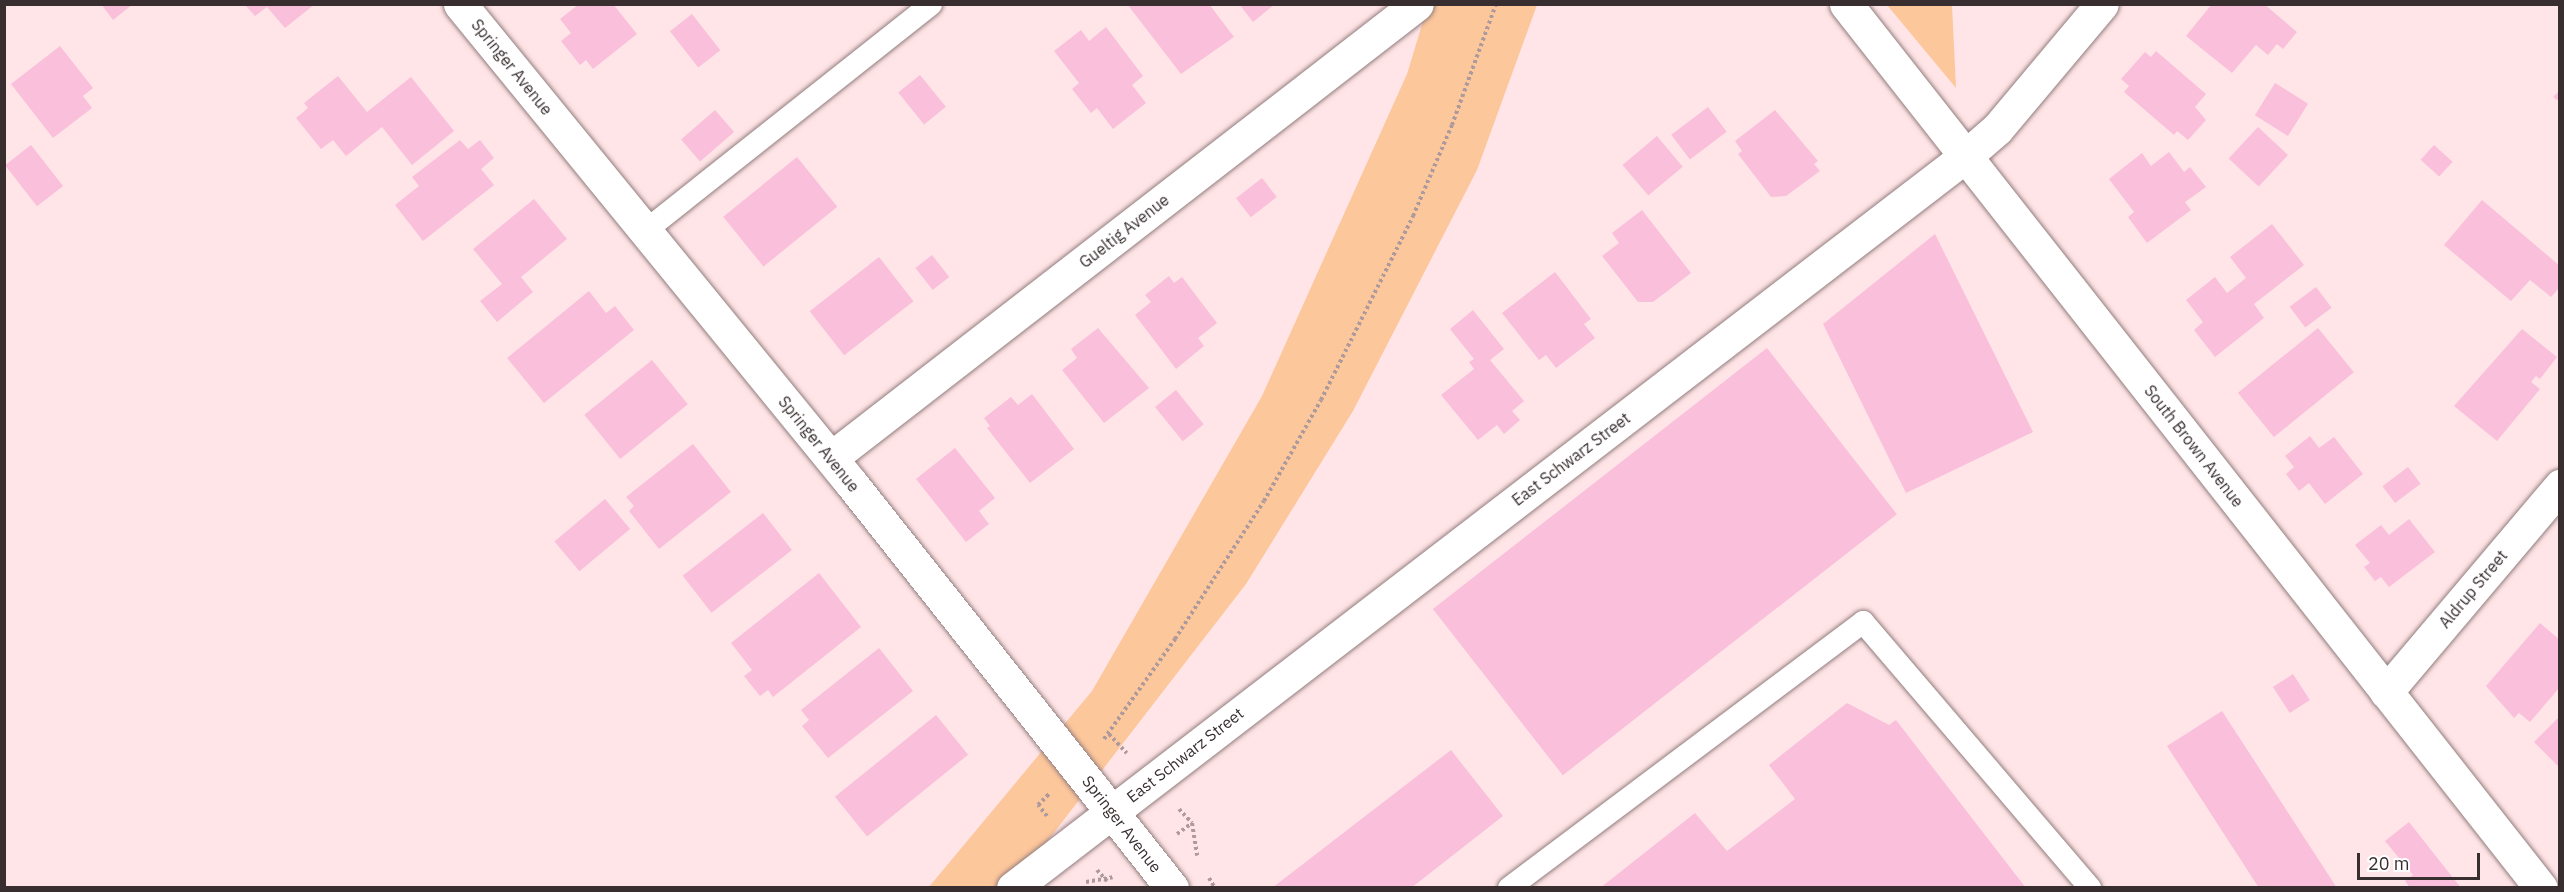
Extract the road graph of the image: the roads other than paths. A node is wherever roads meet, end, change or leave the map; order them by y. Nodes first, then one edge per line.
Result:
1 (460, 4) edge
2 (931, 4) edge
3 (1417, 4) edge
4 (1846, 4) edge
5 (2103, 4) edge
6 (1967, 155) junction
7 (645, 231) junction
8 (831, 458) junction
9 (2559, 486) edge
10 (2386, 692) junction
11 (1112, 812) junction
12 (1013, 888) edge
13 (1172, 888) edge
14 (1509, 888) edge
15 (2090, 888) edge
16 (2541, 888) edge

1 - 7 street, Springer Avenue
2 - 7 lane
3 - 8 street, Gueltig Avenue
4 - 6 street, South Brown Avenue
5 - 6 street, East Schwarz Street
6 - 10 street, South Brown Avenue
6 - 11 street, East Schwarz Street
7 - 8 street, Springer Avenue
8 - 11 street, Springer Avenue
9 - 10 street, Aldrup Street
10 - 16 street, South Brown Avenue
11 - 12 street, East Schwarz Street
11 - 13 street, Springer Avenue
14 - 15 lane

